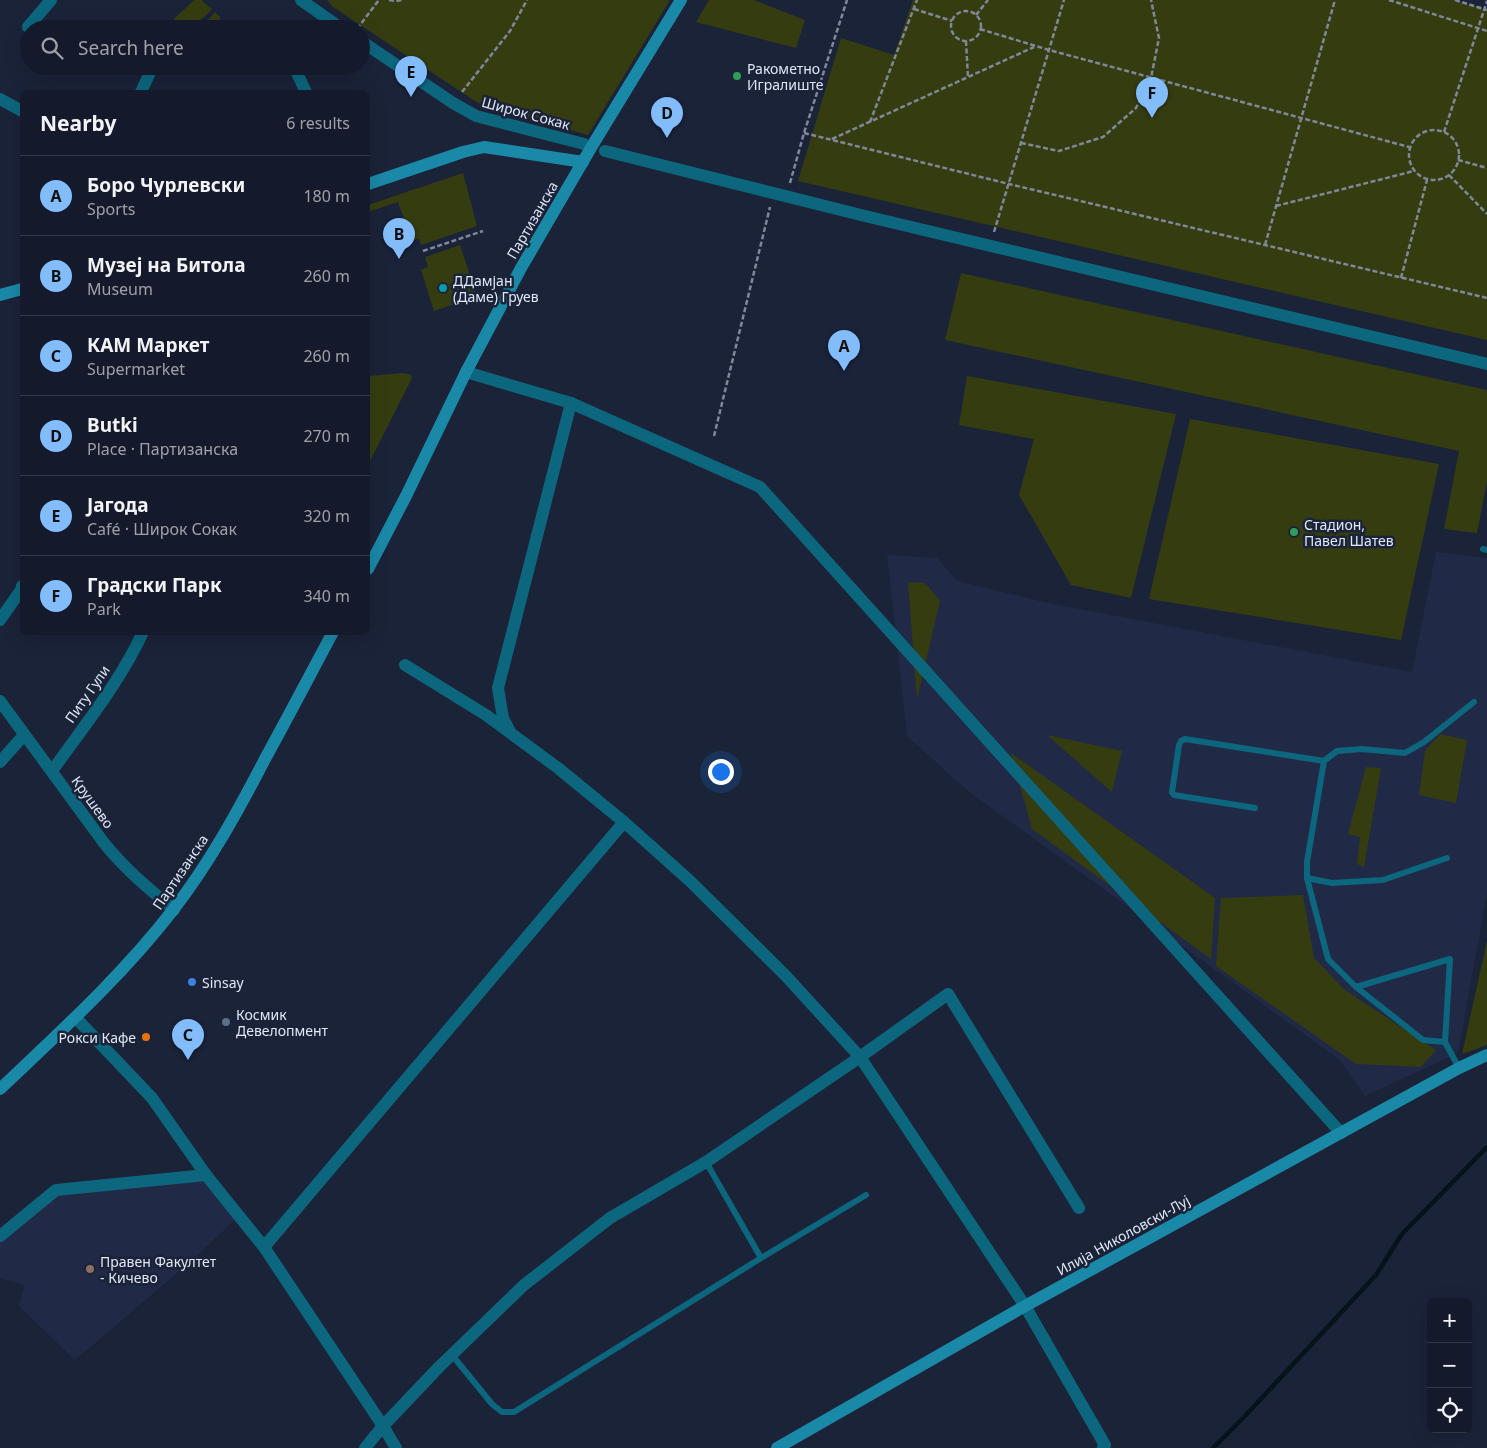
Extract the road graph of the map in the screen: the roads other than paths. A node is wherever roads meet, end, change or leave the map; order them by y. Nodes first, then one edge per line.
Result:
1 (51, 0) edge
2 (301, 0) edge
3 (681, 0) edge
4 (34, 20) edge
5 (329, 20) edge
6 (370, 47) edge
7 (149, 75) edge
8 (298, 75) edge
9 (142, 90) edge
10 (305, 90) edge
11 (0, 99) edge
12 (20, 110) edge
13 (584, 144) dead end
14 (606, 151) dead end
15 (583, 162) junction
16 (370, 183) edge
17 (20, 290) edge
18 (0, 295) edge
19 (1487, 364) edge
20 (466, 372) junction
21 (571, 403) junction
22 (370, 565) edge
23 (20, 591) edge
24 (0, 620) edge
25 (141, 635) edge
26 (331, 635) edge
27 (405, 666) dead end
28 (0, 701) edge
29 (1474, 702) dead end
30 (512, 734) junction
31 (24, 735) junction
32 (1324, 761) junction
33 (0, 762) edge
34 (52, 771) junction
35 (1255, 808) dead end
36 (624, 822) junction
37 (1447, 858) dead end
38 (1307, 878) junction
39 (174, 910) junction
40 (1356, 987) junction
41 (76, 1018) junction
42 (1445, 1042) junction
43 (1487, 1055) edge
44 (860, 1058) junction
45 (1459, 1068) junction
46 (0, 1089) edge
47 (1341, 1133) junction
48 (706, 1162) junction
49 (206, 1175) junction
50 (866, 1195) dead end
51 (1079, 1208) dead end
52 (0, 1236) edge
53 (264, 1247) junction
54 (761, 1258) junction
55 (1025, 1306) junction
56 (452, 1355) junction
57 (383, 1426) junction
58 (365, 1448) edge
59 (396, 1448) edge
60 (777, 1448) edge
61 (1103, 1448) edge

1 - 4 street
2 - 5 street
3 - 15 street, Партизанска
6 - 13 street, Широк Сокак
7 - 9 street
8 - 10 street
11 - 12 street
14 - 19 street
15 - 16 street
15 - 20 street, Партизанска
17 - 18 street
20 - 21 street
20 - 22 street, Партизанска
21 - 30 street
21 - 47 street
23 - 24 street
25 - 34 street, Питу Гули
26 - 39 street, Партизанска
27 - 30 street
28 - 31 street, Крушево
29 - 32 lane
30 - 36 street
31 - 33 street
31 - 34 street, Крушево
32 - 35 lane
32 - 38 lane
34 - 39 street, Крушево
36 - 44 street
36 - 53 street
37 - 38 lane
38 - 40 lane
39 - 41 street, Партизанска
40 - 42 lane
40 - 42 lane
41 - 46 street, Партизанска
41 - 49 street
42 - 45 lane
43 - 45 street, Илија Николовски-Луј
44 - 48 street
44 - 51 street
44 - 55 street
45 - 47 street, Илија Николовски-Луј
47 - 55 street, Илија Николовски-Луј
48 - 54 lane
48 - 56 street
49 - 52 street
49 - 53 street
50 - 54 lane
53 - 57 street
54 - 56 lane
55 - 60 street, Илија Николовски-Луј
55 - 61 street
56 - 57 street
57 - 58 street
57 - 59 street

